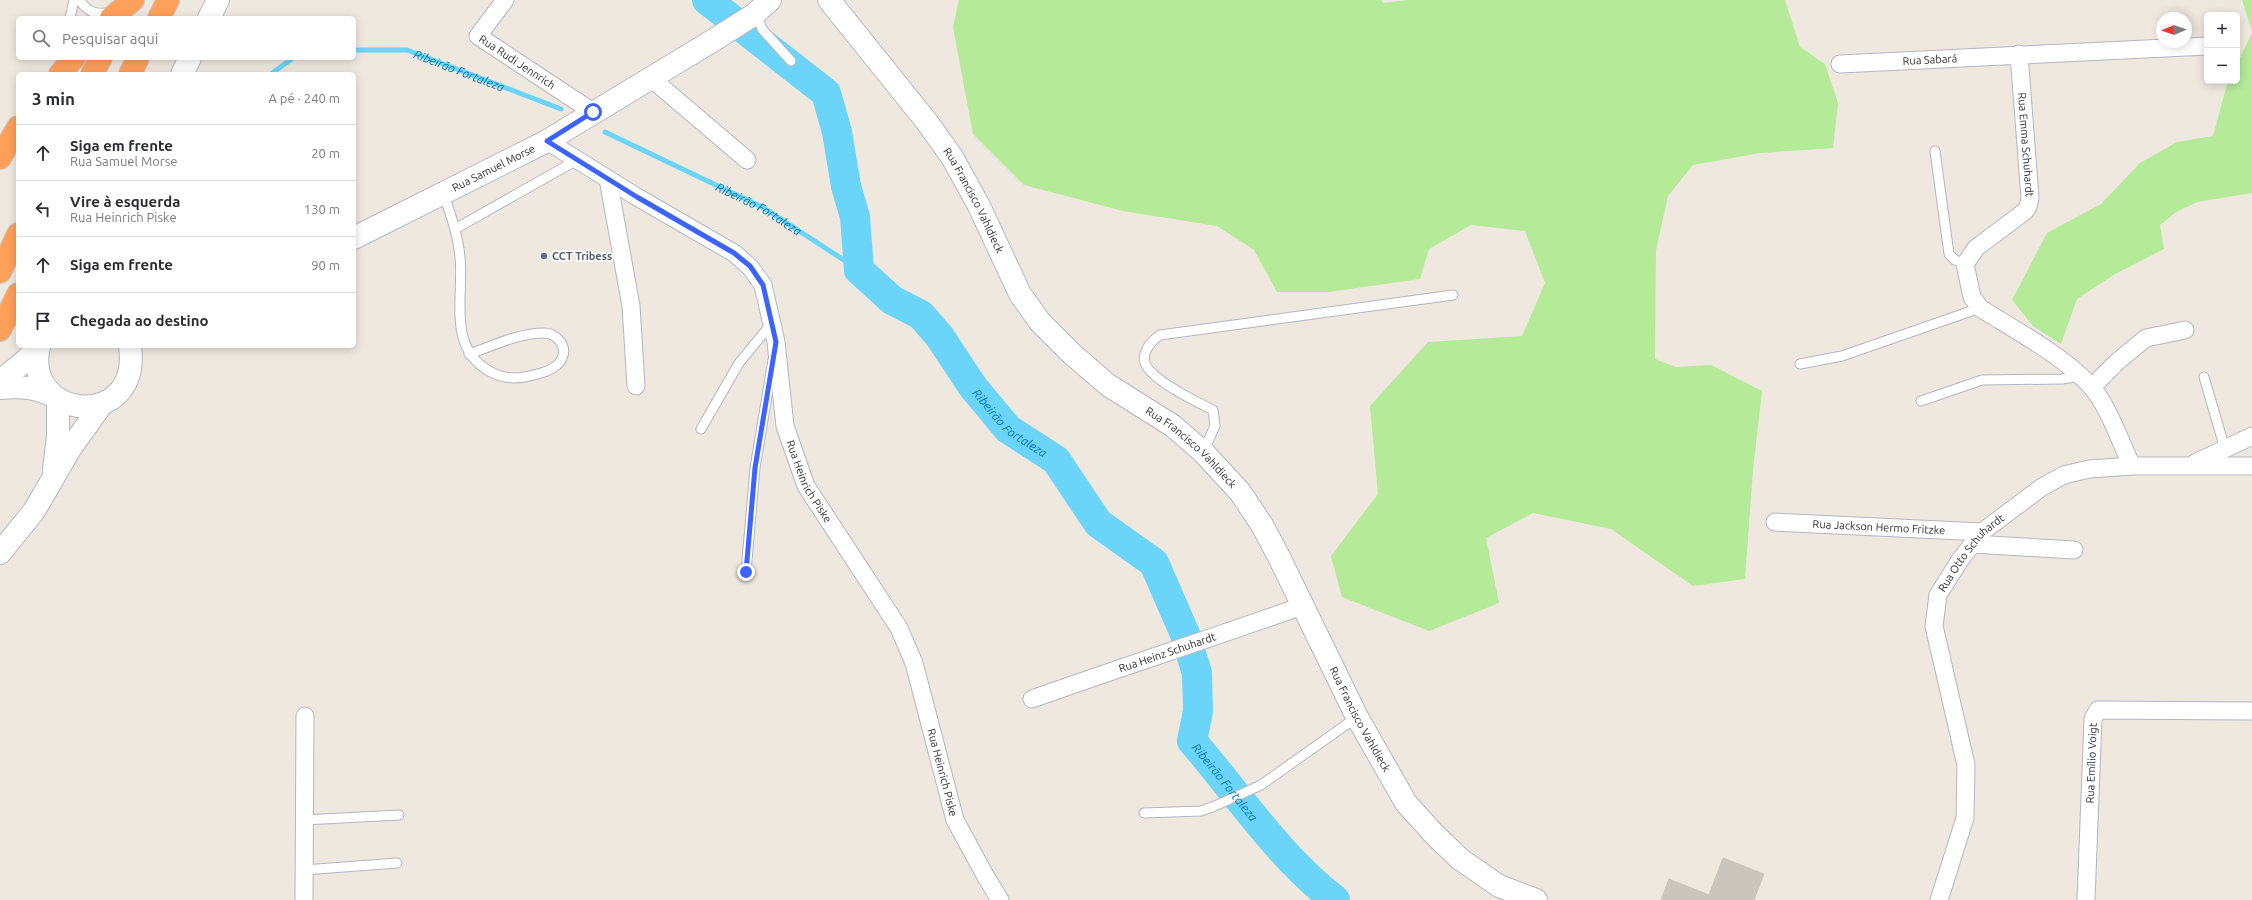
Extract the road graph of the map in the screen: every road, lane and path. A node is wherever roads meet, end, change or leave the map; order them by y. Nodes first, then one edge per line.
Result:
1 (74, 0) edge
2 (79, 0) edge
3 (168, 0) edge
4 (218, 0) edge
5 (505, 0) edge
6 (829, 0) edge
7 (760, 9) edge
8 (124, 10) edge
9 (70, 16) edge
10 (160, 16) edge
11 (210, 16) edge
12 (2204, 46) edge
13 (2019, 54) junction
14 (60, 60) edge
15 (72, 60) edge
16 (100, 60) edge
17 (137, 60) edge
18 (189, 60) edge
19 (791, 61) dead end
20 (1840, 64) dead end
21 (58, 72) edge
22 (60, 72) edge
23 (93, 72) edge
24 (131, 72) edge
25 (183, 72) edge
26 (652, 79) junction
27 (593, 112) junction
28 (16, 130) edge
29 (547, 141) junction
30 (1935, 151) dead end
31 (0, 158) edge
32 (577, 160) junction
33 (747, 160) dead end
34 (608, 179) junction
35 (443, 193) junction
36 (456, 229) junction
37 (356, 237) edge
38 (16, 238) edge
39 (1965, 264) junction
40 (0, 272) edge
41 (1453, 295) dead end
42 (16, 298) edge
43 (1980, 308) junction
44 (772, 323) junction
45 (0, 330) edge
46 (2185, 330) dead end
47 (776, 342) junction
48 (38, 348) edge
49 (39, 348) edge
50 (135, 352) edge
51 (469, 354) junction
52 (1800, 364) dead end
53 (2204, 377) dead end
54 (0, 381) edge
55 (2086, 382) junction
56 (636, 386) dead end
57 (0, 388) edge
58 (56, 397) junction
59 (1921, 401) dead end
60 (102, 404) junction
61 (701, 428) dead end
62 (2252, 436) edge
63 (2225, 449) junction
64 (1203, 452) junction
65 (2192, 465) junction
66 (2132, 466) junction
67 (2252, 466) edge
68 (53, 476) junction
69 (1775, 522) dead end
70 (1978, 538) junction
71 (2074, 550) dead end
72 (0, 553) edge
73 (746, 572) dead end
74 (1302, 606) junction
75 (1032, 699) dead end
76 (2252, 711) edge
77 (305, 716) dead end
78 (1357, 717) junction
79 (1144, 813) dead end
80 (399, 816) dead end
81 (304, 820) junction
82 (397, 863) dead end
83 (304, 870) junction
84 (304, 900) edge
85 (1000, 900) edge
86 (1536, 900) edge
87 (1939, 900) edge
88 (2086, 900) edge

1 - 9 lane
2 - 8 lane
3 - 10 highway
4 - 11 main road
5 - 27 street, Rua Rudi Jennrich
6 - 64 main road, Rua Francisco Vahldieck
7 - 19 lane
7 - 26 main road, Rua Samuel Morse
12 - 13 street
13 - 20 street, Rua Sabará
13 - 39 street, Rua Emma Schuhardt
14 - 21 lane
15 - 22 highway
16 - 23 highway
17 - 24 highway
18 - 25 main road
26 - 27 main road, Rua Samuel Morse
26 - 33 street
27 - 29 main road, Rua Samuel Morse
28 - 31 highway
29 - 32 street, Rua Heinrich Piske
29 - 35 main road, Rua Samuel Morse
30 - 39 lane
32 - 34 street, Rua Heinrich Piske
32 - 36 lane
34 - 44 street, Rua Heinrich Piske
34 - 56 street
35 - 36 lane
35 - 37 main road, Rua Samuel Morse
36 - 51 lane
38 - 40 highway
39 - 43 street
41 - 64 lane
42 - 45 highway
43 - 52 lane
43 - 55 street
44 - 47 street, Rua Heinrich Piske
44 - 61 lane
46 - 55 street
47 - 73 lane
47 - 85 street, Rua Heinrich Piske
48 - 54 main road
49 - 58 main road
50 - 60 main road
51 - 51 lane
53 - 63 lane
55 - 59 lane
55 - 66 street
57 - 58 main road
58 - 60 main road
58 - 68 main road
60 - 68 main road
62 - 63 street, Rua Otto Schuhardt
63 - 65 street, Rua Otto Schuhardt
64 - 74 main road, Rua Francisco Vahldieck
65 - 66 street, Rua Otto Schuhardt
65 - 67 street
66 - 70 street, Rua Otto Schuhardt
68 - 72 main road
69 - 70 street, Rua Jackson Hermo Fritzke
70 - 71 street, Rua Jackson Hermo Fritzke
70 - 87 street, Rua Otto Schuhardt
74 - 75 street, Rua Heinz Schuhardt
74 - 78 main road, Rua Francisco Vahldieck
76 - 88 street, Rua Emílio Voigt
77 - 81 street
78 - 79 lane
78 - 86 main road, Rua Francisco Vahldieck
80 - 81 lane
81 - 83 street
82 - 83 lane
83 - 84 street

